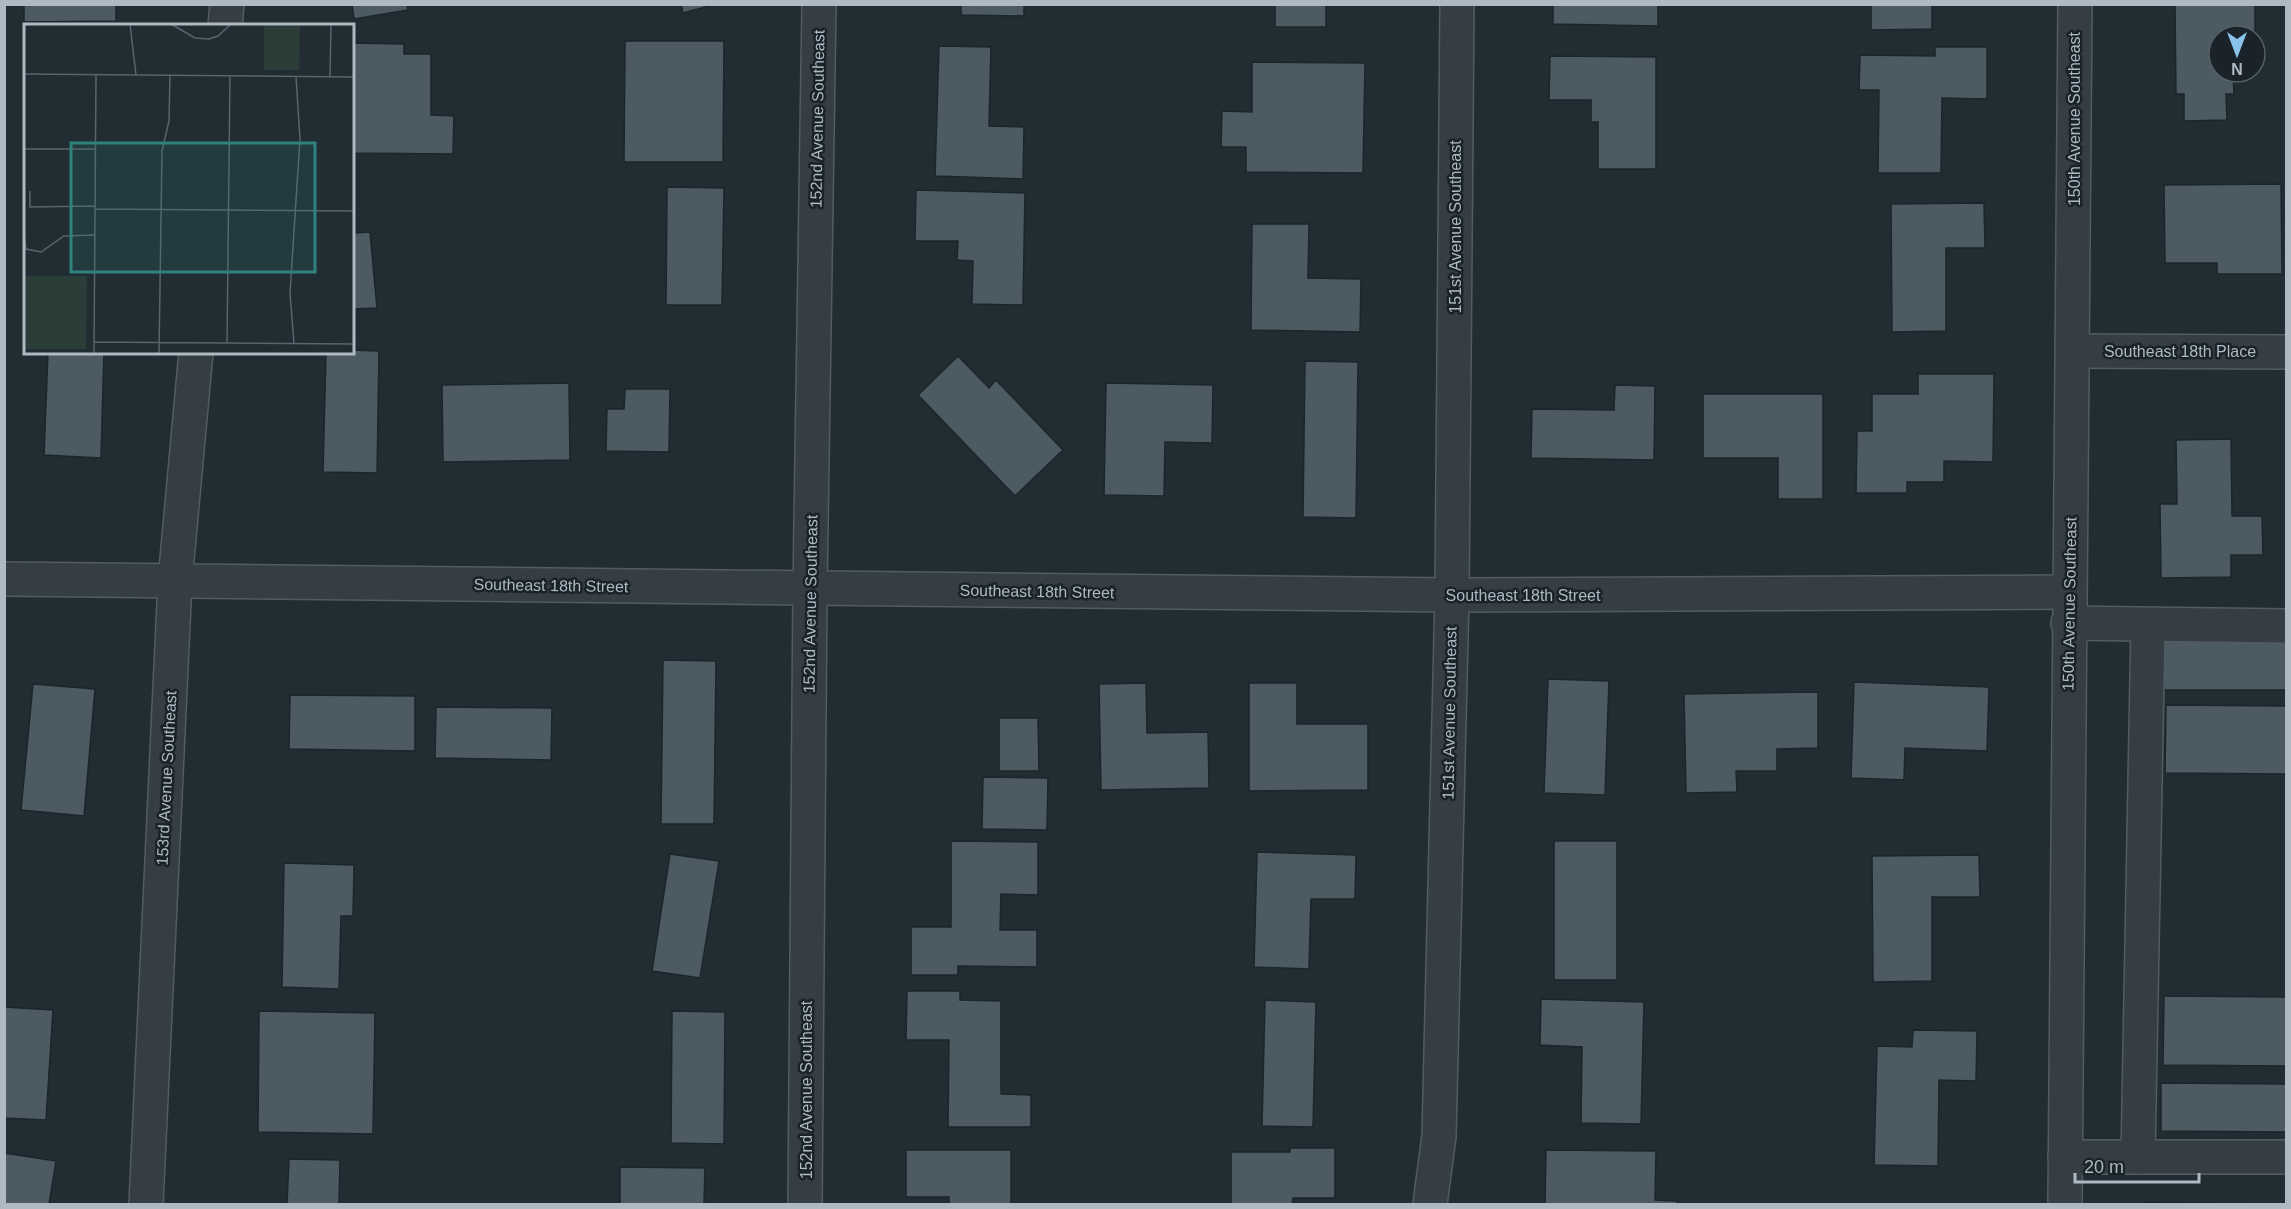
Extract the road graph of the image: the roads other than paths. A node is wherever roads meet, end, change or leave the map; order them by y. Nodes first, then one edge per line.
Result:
1 (227, 4) edge
2 (819, 4) edge
3 (1457, 4) edge
4 (2075, 4) edge
5 (225, 24) edge
6 (2073, 351) junction
7 (2286, 352) edge
8 (196, 354) edge
9 (4, 579) edge
10 (176, 581) junction
11 (810, 588) junction
12 (1452, 595) junction
13 (2069, 608) junction
14 (2148, 625) junction
15 (2286, 626) edge
16 (2065, 1157) junction
17 (2138, 1157) junction
18 (2286, 1157) edge
19 (146, 1204) edge
20 (805, 1204) edge
21 (1430, 1204) edge
22 (2065, 1204) edge

1 - 5 street
2 - 11 street, 152nd Avenue Southeast
3 - 12 street, 151st Avenue Southeast
4 - 6 street, 150th Avenue Southeast
6 - 7 street, Southeast 18th Place
6 - 13 street, 150th Avenue Southeast
8 - 10 street, 153rd Avenue Southeast
9 - 10 street, Southeast 18th Street
10 - 11 street, Southeast 18th Street
10 - 19 street, 153rd Avenue Southeast
11 - 12 street, Southeast 18th Street
11 - 20 street, 152nd Avenue Southeast
12 - 13 street, Southeast 18th Street
12 - 21 street, 151st Avenue Southeast
13 - 14 street, Southeast 18th Street
13 - 16 street, 150th Avenue Southeast
14 - 15 street, Southeast 18th Street
14 - 17 street
16 - 17 street
16 - 22 street, 150th Avenue Southeast
17 - 18 street

